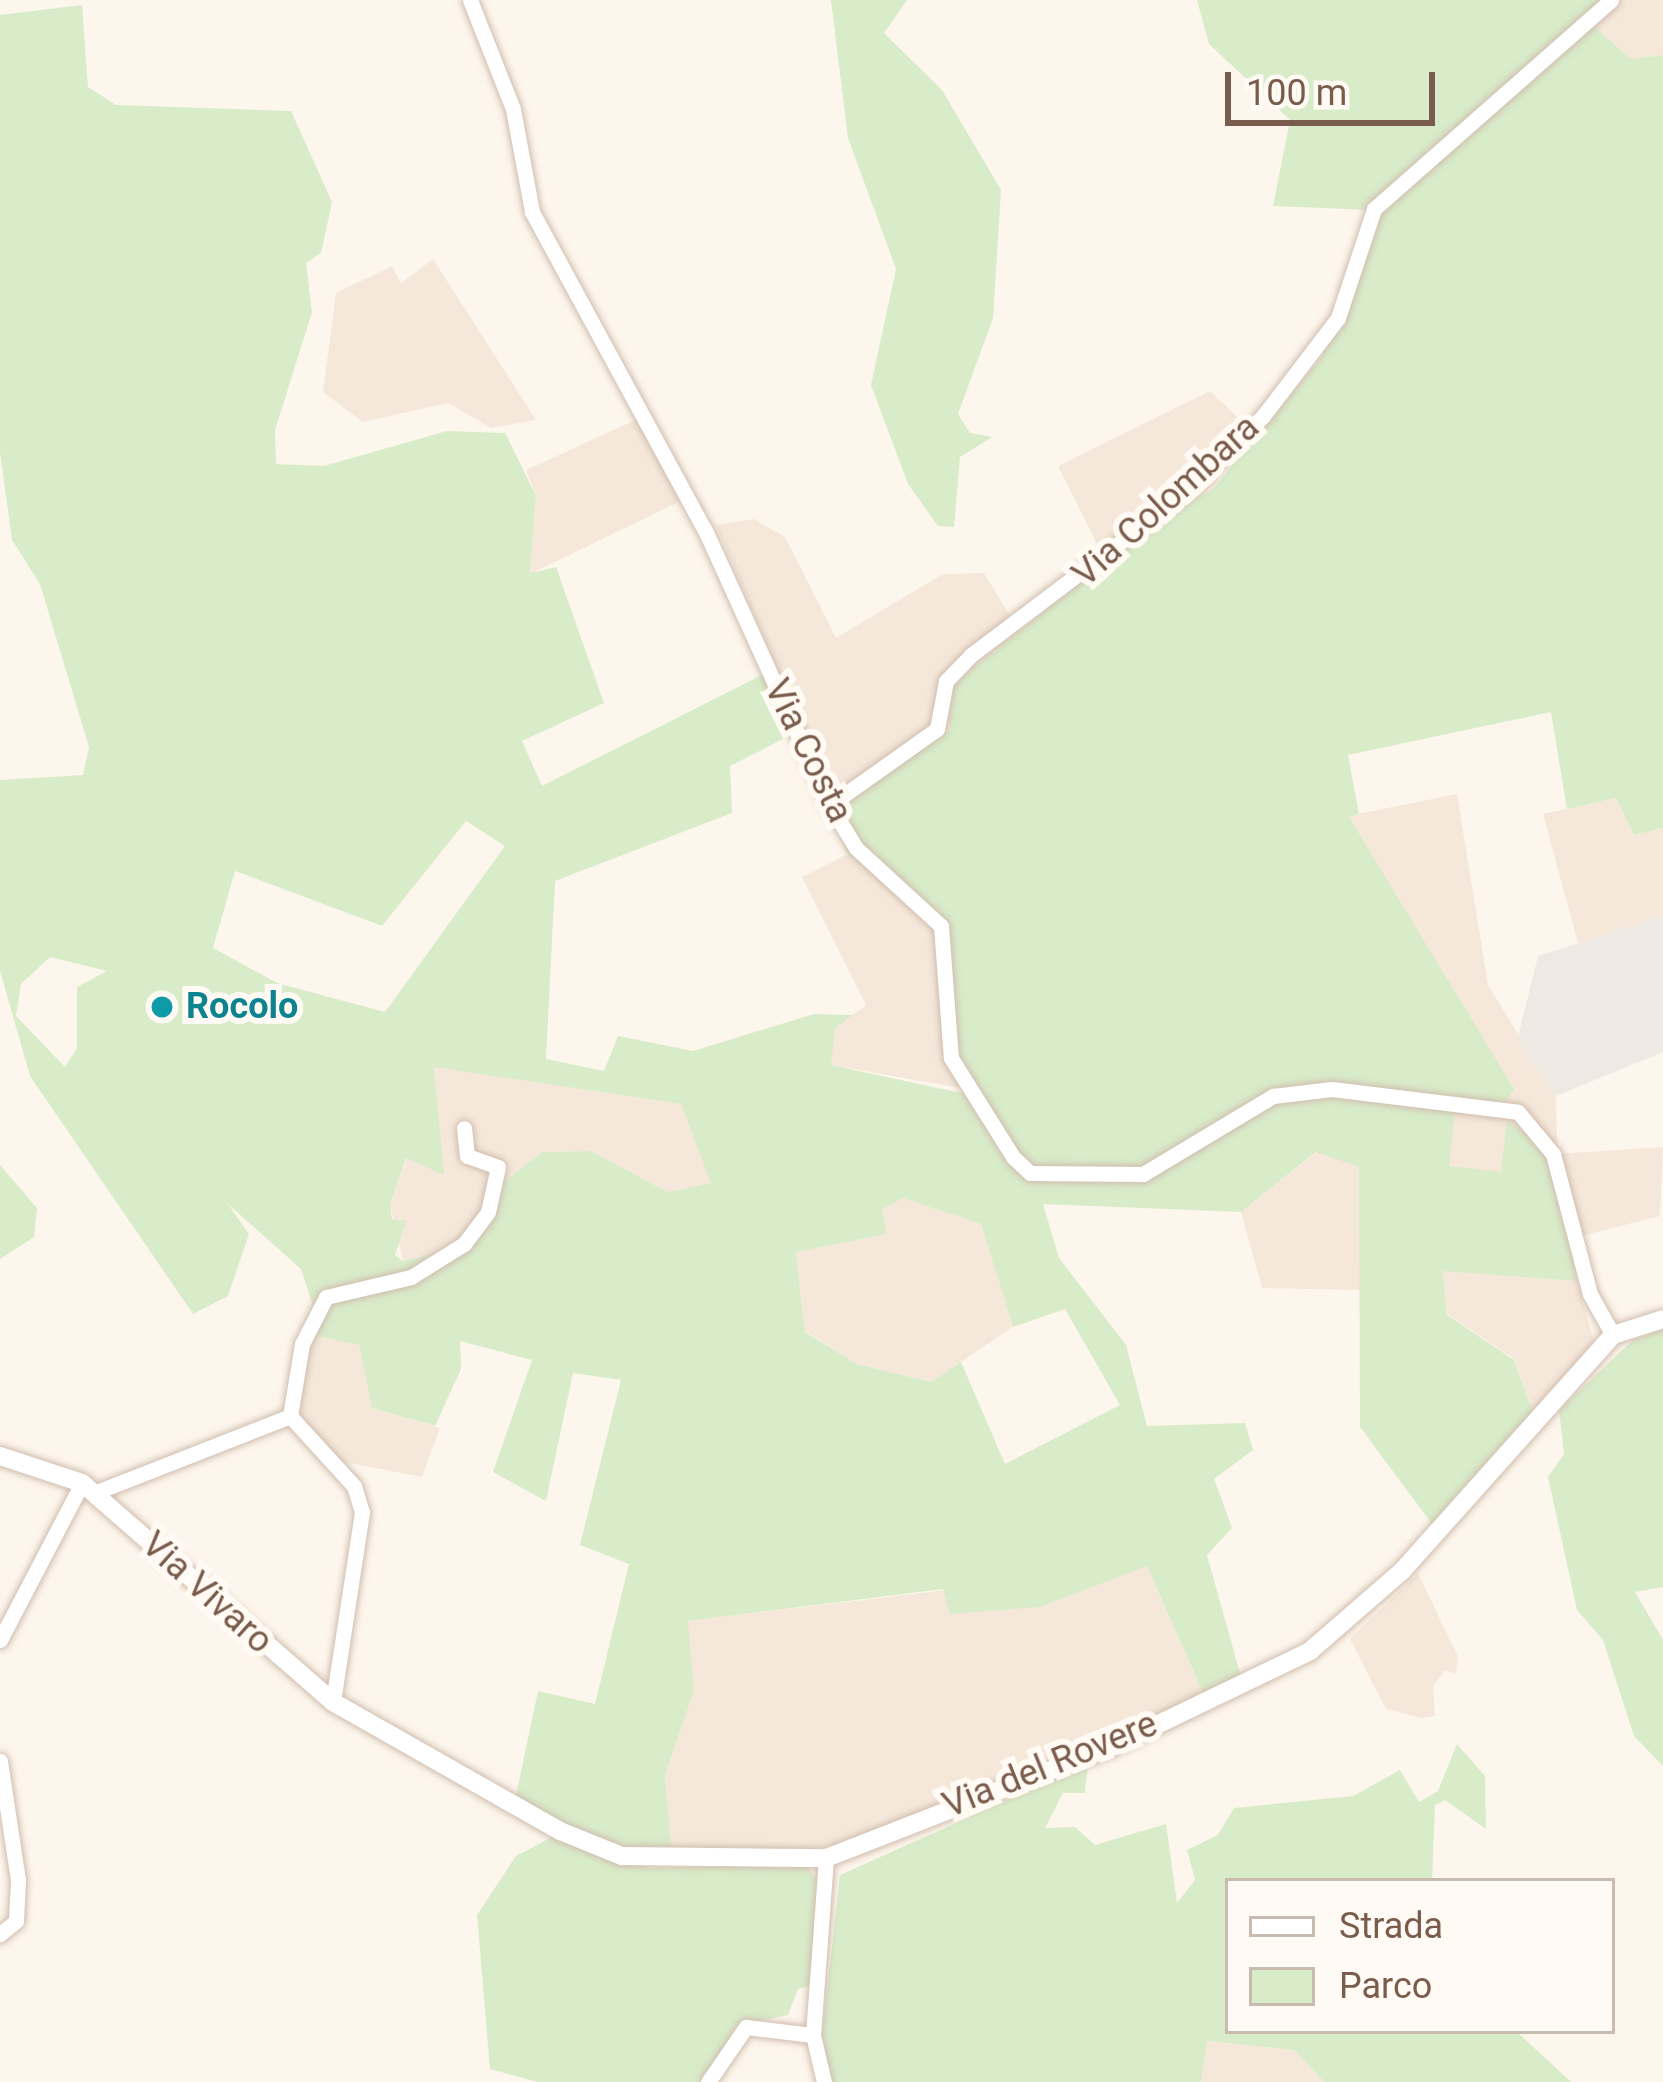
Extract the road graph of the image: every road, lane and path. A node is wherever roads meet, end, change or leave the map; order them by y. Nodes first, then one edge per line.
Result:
1 (470, 0) edge
2 (1611, 0) edge
3 (830, 805) junction
4 (464, 1128) dead end
5 (1663, 1319) edge
6 (1613, 1335) junction
7 (290, 1416) junction
8 (0, 1456) edge
9 (88, 1488) junction
10 (0, 1640) edge
11 (333, 1702) junction
12 (0, 1761) edge
13 (826, 1858) junction
14 (0, 1934) edge
15 (813, 2035) junction
16 (708, 2082) edge
17 (824, 2082) edge

1 - 3 street, Via Costa
2 - 3 street, Via Colombara
3 - 6 street, Via Costa
4 - 7 street
5 - 6 street
6 - 13 street, Via del Rovere
7 - 9 street
7 - 11 street
8 - 9 street, Via Vivaro
9 - 10 street
9 - 11 street, Via Vivaro
11 - 13 street, Via del Rovere
12 - 14 street
13 - 15 street
15 - 16 street
15 - 17 street

